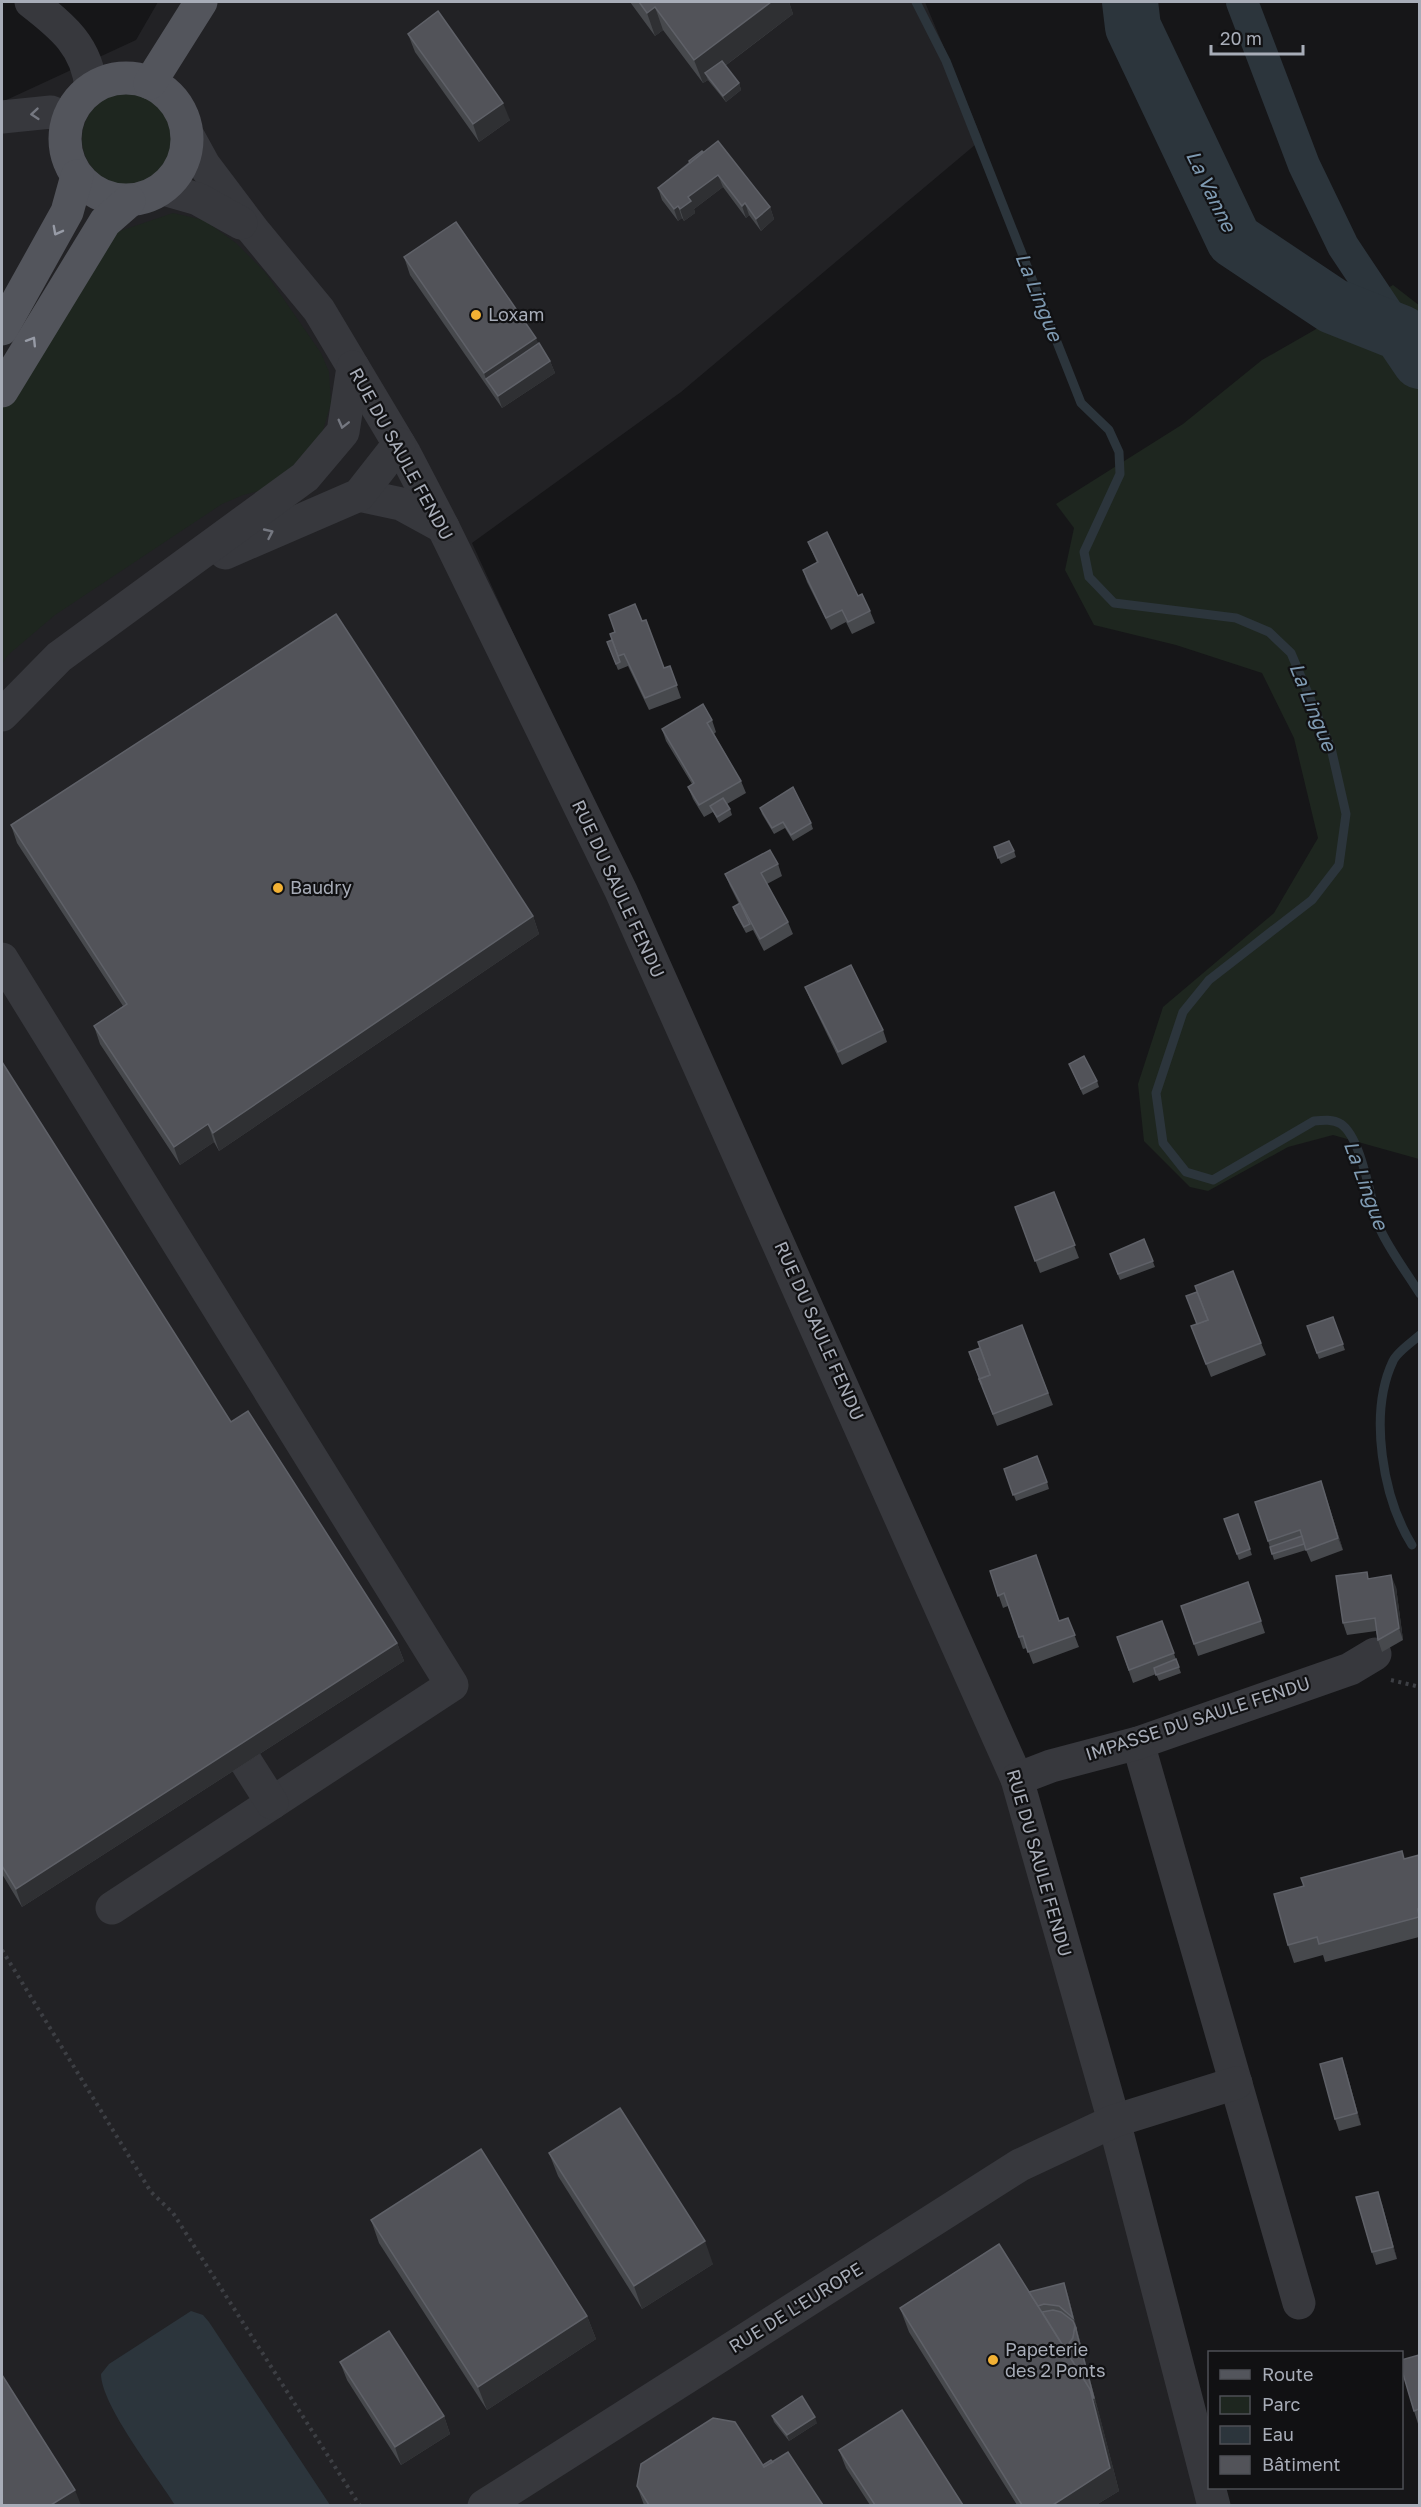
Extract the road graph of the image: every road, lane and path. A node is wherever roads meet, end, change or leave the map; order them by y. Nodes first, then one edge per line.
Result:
1 (31, 2) edge
2 (201, 2) edge
3 (150, 83) junction
4 (91, 89) junction
5 (2, 117) edge
6 (68, 119) junction
7 (187, 134) junction
8 (77, 176) junction
9 (163, 189) junction
10 (129, 201) junction
11 (253, 230) junction
12 (2, 328) edge
13 (353, 367) junction
14 (2, 391) edge
15 (399, 444) junction
16 (358, 495) junction
17 (443, 526) junction
18 (159, 585) junction
19 (2, 715) edge
20 (2, 959) edge
21 (1375, 1654) edge
22 (1138, 1743) junction
23 (246, 1762) edge
24 (1017, 1779) junction
25 (272, 1803) junction
26 (112, 1908) dead end
27 (2, 1950) edge
28 (1236, 2083) junction
29 (1114, 2121) junction
30 (1299, 2303) dead end
31 (1208, 2482) edge
32 (1210, 2489) edge
33 (360, 2505) edge
34 (484, 2505) edge
35 (1214, 2505) edge

1 - 4 street
2 - 3 main road
3 - 4 main road
3 - 7 main road
4 - 6 main road
6 -> 5 street
6 - 8 main road
7 - 9 main road
7 - 11 street, RUE DU SAULE FENDU
8 - 10 main road
8 -> 12 main road
9 - 10 main road
9 - 11 street, RUE DU SAULE FENDU
14 -> 10 main road
11 - 13 street, RUE DU SAULE FENDU
13 - 15 street, RUE DU SAULE FENDU
13 -> 18 street
15 - 16 street
15 - 17 street, RUE DU SAULE FENDU
16 - 17 street
18 -> 16 street
17 - 24 street, RUE DU SAULE FENDU
18 - 19 street
20 - 25 street
21 - 22 street, IMPASSE DU SAULE FENDU
22 - 24 street, IMPASSE DU SAULE FENDU
22 - 28 street
23 - 25 street
24 - 29 street, RUE DU SAULE FENDU
25 - 26 street
27 - 33 path
28 - 29 street, RUE DE L'EUROPE
28 - 30 street
29 - 31 street, RUE DU SAULE FENDU
29 - 34 street, RUE DE L'EUROPE
32 - 35 street, RUE DU SAULE FENDU

